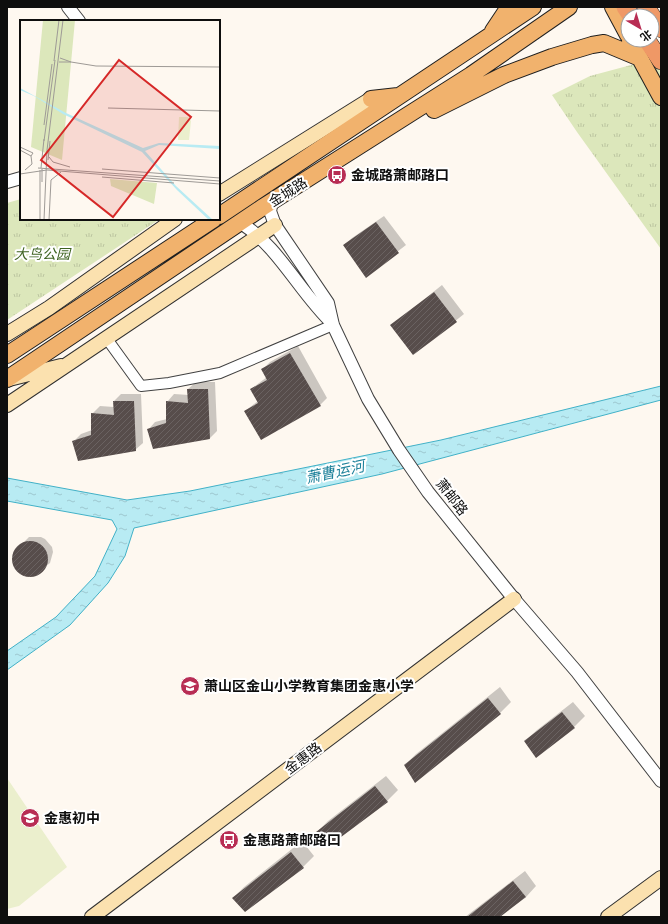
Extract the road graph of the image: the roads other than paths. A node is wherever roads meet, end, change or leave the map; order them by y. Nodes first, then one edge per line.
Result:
1 (68, 7) edge
2 (509, 7) edge
3 (533, 7) edge
4 (569, 7) edge
5 (613, 7) edge
6 (646, 7) edge
7 (78, 20) edge
8 (620, 20) edge
9 (661, 29) edge
10 (487, 38) junction
11 (634, 48) edge
12 (652, 48) edge
13 (640, 58) junction
14 (661, 61) edge
15 (402, 95) junction
16 (661, 97) edge
17 (371, 99) joint
18 (347, 156) junction
19 (20, 178) edge
20 (7, 182) edge
21 (220, 193) edge
22 (272, 202) junction
23 (225, 212) edge
24 (174, 220) edge
25 (212, 220) edge
26 (240, 223) junction
27 (275, 225) junction
28 (259, 236) junction
29 (334, 325) junction
30 (7, 334) edge
31 (107, 339) junction
32 (7, 356) edge
33 (73, 362) junction
34 (7, 380) edge
35 (7, 405) edge
36 (514, 599) junction
37 (661, 781) edge
38 (661, 878) edge
39 (92, 917) edge
40 (608, 917) edge

1 - 7 street
2 - 10 main road
3 - 10 main road, 金城路
4 - 18 main road, 金城路
5 - 8 main road
6 - 9 highway
10 - 15 main road, 金城路
11 - 13 main road
12 - 14 highway
13 - 16 main road
13 - 18 main road
15 - 17 main road
15 - 23 main road, 金城路
17 - 21 main road
18 - 22 main road, 金城路
19 - 20 street
21 - 23 street
22 - 26 main road, 金城路
22 - 27 street, 萧邮路
24 - 30 main road
25 - 32 main road
26 - 28 street
26 - 34 main road, 金城路
27 - 28 main road, 金城路
27 - 29 street, 萧邮路
28 - 29 street
28 - 31 main road, 金城路
29 - 31 street
29 - 36 street, 萧邮路
31 - 33 main road, 金城路
33 - 34 main road
33 - 35 main road, 金城路
36 - 37 street, 萧邮路
36 - 39 main road, 金惠路
38 - 40 main road

